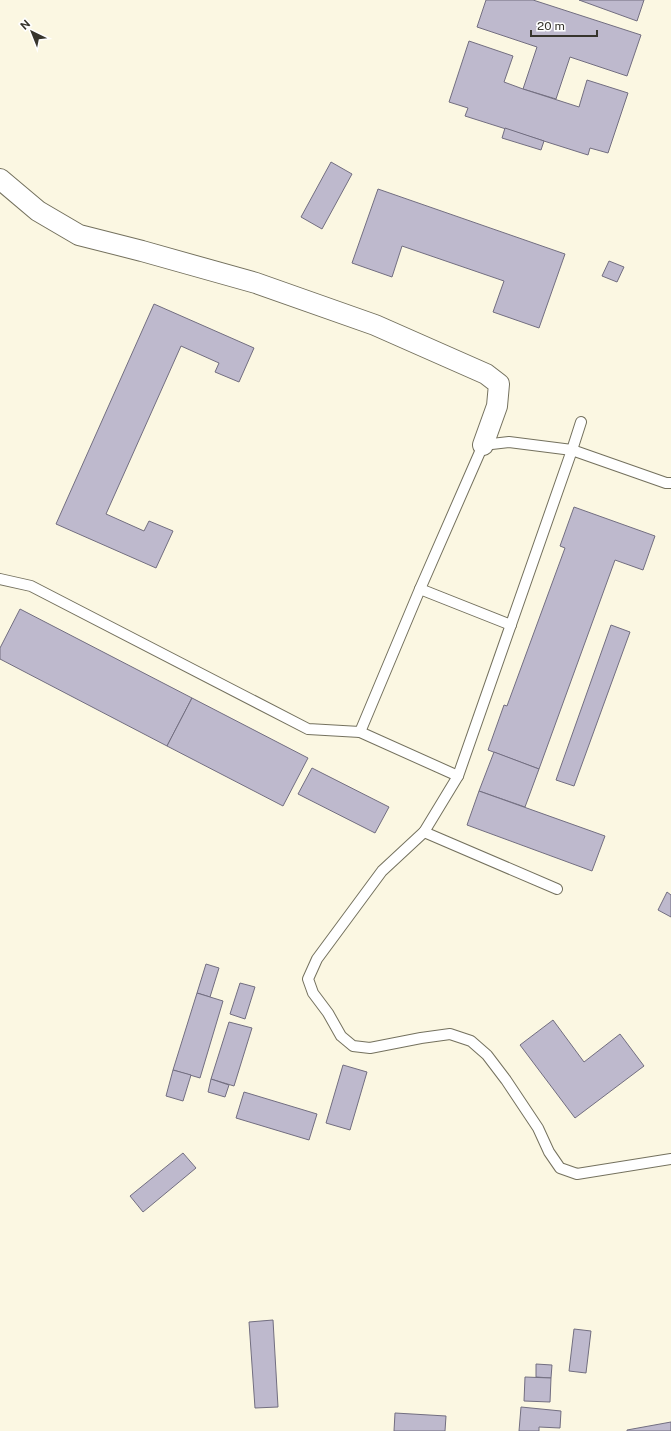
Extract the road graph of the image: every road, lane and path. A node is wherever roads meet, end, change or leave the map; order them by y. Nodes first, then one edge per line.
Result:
1 (0, 179) edge
2 (581, 422) dead end
3 (483, 444) junction
4 (572, 450) junction
5 (671, 483) edge
6 (0, 579) edge
7 (420, 589) junction
8 (511, 625) junction
9 (360, 732) junction
10 (458, 776) junction
11 (424, 832) junction
12 (557, 889) dead end
13 (671, 1159) edge

1 - 3 street
2 - 4 lane
3 - 4 lane
3 - 7 lane
4 - 5 lane
4 - 8 lane
6 - 9 lane
7 - 8 lane
7 - 9 lane
8 - 10 lane
9 - 10 lane
10 - 11 lane
11 - 12 lane
11 - 13 lane

